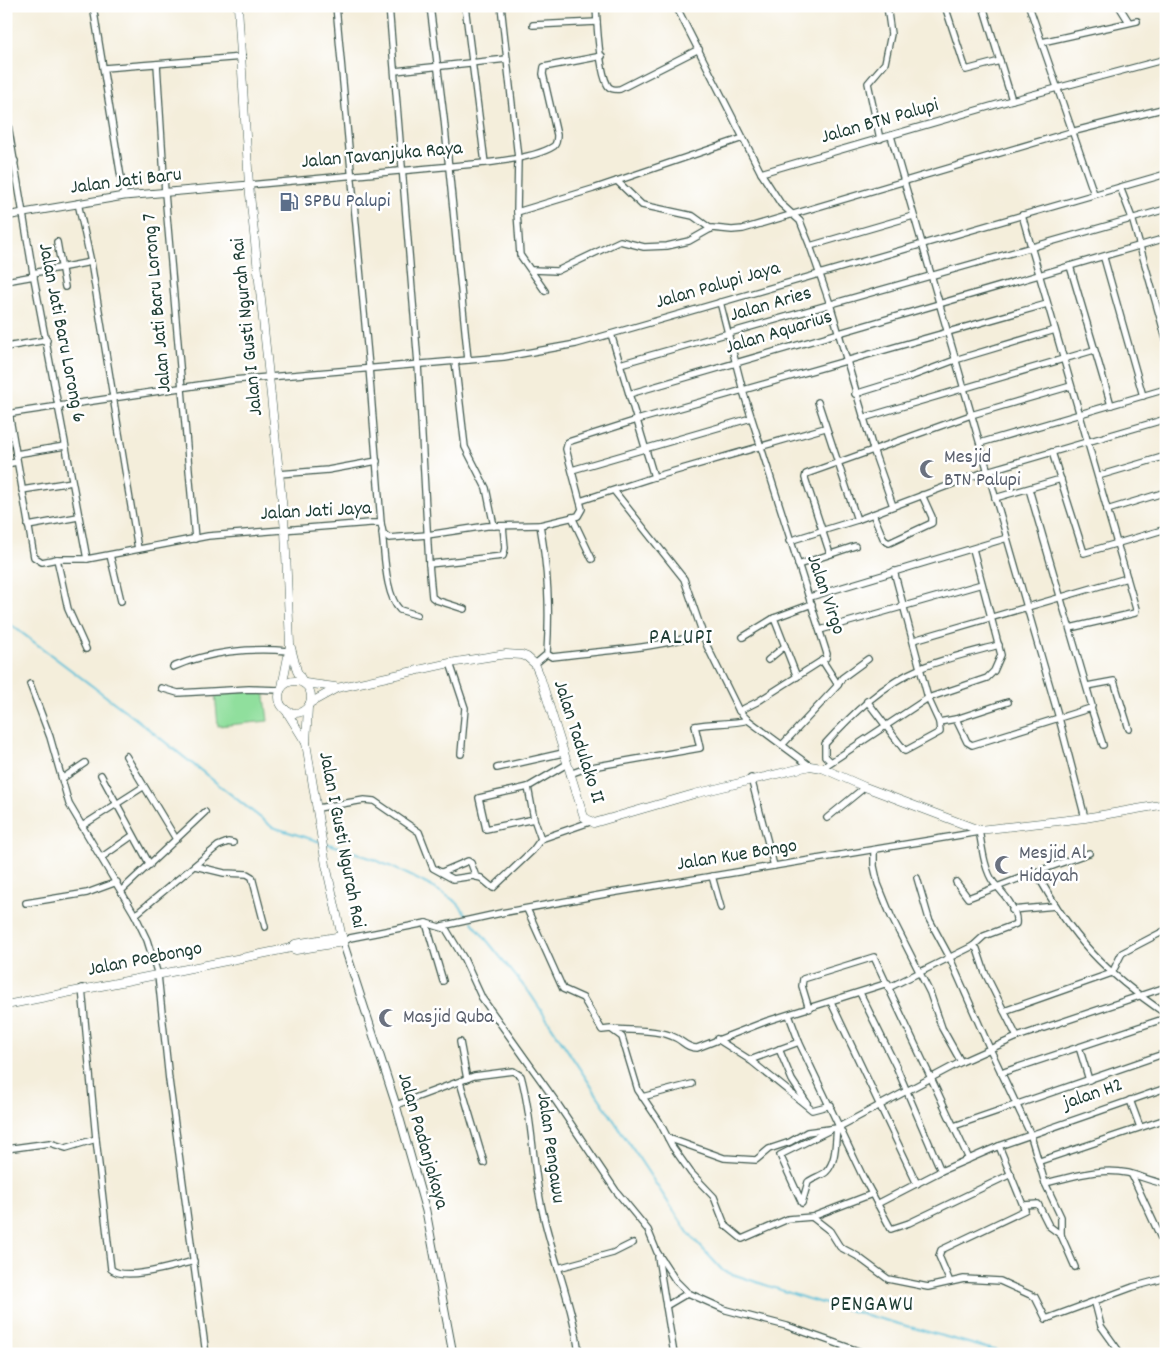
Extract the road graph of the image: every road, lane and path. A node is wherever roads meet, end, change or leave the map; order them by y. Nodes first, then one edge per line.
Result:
1 (93, 6) edge
2 (238, 6) edge
3 (336, 6) edge
4 (390, 6) edge
5 (430, 6) edge
6 (465, 6) edge
7 (501, 6) edge
8 (596, 6) edge
9 (688, 6) edge
10 (887, 6) edge
11 (945, 6) edge
12 (983, 6) edge
13 (1029, 6) edge
14 (1119, 6) edge
15 (677, 8) edge
16 (1137, 21) dead end
17 (597, 22) junction
18 (1129, 22) junction
19 (533, 25) dead end
20 (1042, 42) junction
21 (699, 48) junction
22 (602, 56) junction
23 (243, 57) junction
24 (507, 59) junction
25 (1166, 59) edge
26 (1000, 61) junction
27 (472, 62) junction
28 (157, 64) junction
29 (438, 67) junction
30 (104, 68) junction
31 (395, 71) junction
32 (1057, 88) junction
33 (1012, 100) junction
34 (1166, 108) edge
35 (6, 113) edge
36 (1071, 132) junction
37 (891, 136) junction
38 (743, 138) junction
39 (880, 139) junction
40 (518, 158) junction
41 (15, 161) junction
42 (6, 162) edge
43 (485, 163) junction
44 (448, 166) junction
45 (401, 170) junction
46 (761, 173) junction
47 (351, 174) junction
48 (1166, 174) edge
49 (618, 181) junction
50 (903, 183) junction
51 (250, 184) junction
52 (1120, 187) junction
53 (165, 193) junction
54 (1094, 194) junction
55 (124, 196) junction
56 (78, 203) junction
57 (1166, 209) edge
58 (517, 212) junction
59 (23, 213) junction
60 (792, 214) junction
61 (1022, 215) junction
62 (6, 216) edge
63 (914, 216) junction
64 (1132, 218) junction
65 (710, 229) junction
66 (1166, 238) edge
67 (57, 242) dead end
68 (922, 244) junction
69 (810, 246) junction
70 (1140, 246) junction
71 (1030, 247) junction
72 (1104, 258) junction
73 (91, 262) junction
74 (1070, 266) junction
75 (61, 268) junction
76 (533, 270) junction
77 (819, 274) junction
78 (33, 275) junction
79 (1039, 276) junction
80 (931, 277) junction
81 (6, 281) edge
82 (65, 287) dead end
83 (545, 291) dead end
84 (720, 302) junction
85 (830, 304) junction
86 (938, 304) junction
87 (1047, 304) junction
88 (1055, 330) junction
89 (947, 331) junction
90 (838, 332) junction
91 (612, 334) junction
92 (728, 334) junction
93 (1166, 339) edge
94 (47, 340) junction
95 (6, 347) edge
96 (1094, 350) junction
97 (1064, 359) junction
98 (468, 360) junction
99 (846, 360) junction
100 (955, 360) junction
101 (455, 361) junction
102 (736, 363) junction
103 (418, 364) junction
104 (620, 364) junction
105 (369, 367) junction
106 (269, 376) junction
107 (1071, 386) junction
108 (181, 387) junction
109 (963, 388) junction
110 (1165, 390) edge
111 (742, 391) junction
112 (629, 394) junction
113 (855, 394) junction
114 (1143, 396) junction
115 (113, 398) junction
116 (818, 402) dead end
117 (59, 404) junction
118 (1111, 405) junction
119 (7, 414) edge
120 (1079, 414) junction
121 (971, 415) junction
122 (751, 418) junction
123 (863, 418) junction
124 (1166, 419) edge
125 (637, 420) junction
126 (825, 428) junction
127 (1088, 442) junction
128 (980, 443) junction
129 (66, 446) junction
130 (759, 446) junction
131 (645, 448) junction
132 (874, 452) junction
133 (1052, 452) junction
134 (16, 454) junction
135 (1166, 456) edge
136 (377, 460) junction
137 (17, 462) junction
138 (837, 463) junction
139 (6, 464) edge
140 (572, 470) junction
141 (987, 471) junction
142 (279, 474) junction
143 (1098, 476) junction
144 (654, 477) junction
145 (1061, 479) junction
146 (72, 482) junction
147 (1029, 489) junction
148 (22, 490) junction
149 (615, 492) junction
150 (1166, 492) edge
151 (922, 495) junction
152 (995, 498) junction
153 (580, 502) junction
154 (893, 506) junction
155 (1107, 510) junction
156 (873, 514) junction
157 (78, 517) junction
158 (572, 517) junction
159 (857, 520) junction
160 (381, 523) junction
161 (540, 524) junction
162 (28, 526) junction
163 (494, 526) junction
164 (503, 526) junction
165 (1166, 529) edge
166 (285, 530) junction
167 (382, 531) junction
168 (823, 532) junction
169 (428, 536) junction
170 (1006, 538) junction
171 (195, 539) junction
172 (789, 541) junction
173 (1117, 544) junction
174 (855, 546) dead end
175 (138, 549) junction
176 (974, 549) junction
177 (110, 554) junction
178 (830, 554) junction
179 (57, 559) junction
180 (87, 559) junction
181 (592, 559) dead end
182 (429, 564) junction
183 (798, 565) junction
184 (894, 572) junction
185 (1127, 578) junction
186 (982, 584) junction
187 (1061, 596) junction
188 (810, 597) junction
189 (121, 601) dead end
190 (812, 604) junction
191 (904, 605) junction
192 (1026, 606) junction
193 (464, 609) dead end
194 (417, 615) dead end
195 (991, 616) junction
196 (774, 618) junction
197 (1070, 628) junction
198 (820, 630) junction
199 (702, 633) junction
200 (743, 637) dead end
201 (914, 640) junction
202 (999, 645) junction
203 (785, 646) junction
204 (289, 648) junction
205 (86, 650) dead end
206 (547, 654) junction
207 (868, 659) dead end
208 (768, 660) dead end
209 (822, 660) junction
210 (450, 663) junction
211 (535, 664) junction
212 (173, 667) dead end
213 (921, 668) junction
214 (797, 677) junction
215 (304, 683) junction
216 (30, 684) dead end
217 (838, 685) junction
218 (1087, 686) junction
219 (161, 688) dead end
220 (281, 688) junction
221 (337, 688) junction
222 (928, 698) junction
223 (867, 702) junction
224 (1008, 702) dead end
225 (309, 705) junction
226 (1091, 708) junction
227 (285, 710) junction
228 (739, 710) junction
229 (1059, 718) junction
230 (956, 719) junction
231 (748, 720) junction
232 (939, 722) junction
233 (884, 726) junction
234 (1129, 729) dead end
235 (306, 743) junction
236 (783, 744) junction
237 (1102, 745) dead end
238 (563, 753) junction
239 (461, 754) dead end
240 (126, 756) dead end
241 (830, 761) junction
242 (84, 763) dead end
243 (567, 764) junction
244 (810, 766) junction
245 (496, 768) dead end
246 (822, 768) junction
247 (570, 774) junction
248 (101, 775) dead end
249 (63, 778) junction
250 (751, 778) junction
251 (143, 787) junction
252 (528, 787) junction
253 (865, 787) junction
254 (116, 804) junction
255 (1166, 804) edge
256 (318, 808) junction
257 (205, 812) dead end
258 (827, 818) dead end
259 (1085, 818) junction
260 (534, 819) junction
261 (590, 822) junction
262 (82, 826) junction
263 (979, 831) junction
264 (132, 836) junction
265 (176, 839) junction
266 (540, 839) junction
267 (233, 843) dead end
268 (874, 850) junction
269 (1089, 853) dead end
270 (102, 857) junction
271 (150, 865) junction
272 (195, 866) junction
273 (774, 866) junction
274 (442, 872) junction
275 (1036, 872) junction
276 (712, 876) junction
277 (476, 877) junction
278 (917, 878) dead end
279 (117, 882) junction
280 (956, 882) dead end
281 (998, 886) junction
282 (122, 890) junction
283 (26, 903) dead end
284 (1056, 906) junction
285 (721, 908) dead end
286 (527, 909) junction
287 (1012, 910) junction
288 (135, 915) junction
289 (426, 923) junction
290 (442, 926) junction
291 (265, 927) dead end
292 (1166, 930) edge
293 (345, 938) junction
294 (973, 946) junction
295 (949, 956) junction
296 (918, 973) junction
297 (1112, 973) junction
298 (158, 975) junction
299 (443, 981) dead end
300 (889, 985) junction
301 (1166, 987) edge
302 (82, 988) junction
303 (860, 993) junction
304 (1140, 996) junction
305 (831, 1002) junction
306 (6, 1006) edge
307 (809, 1008) junction
308 (1004, 1011) junction
309 (789, 1015) junction
310 (1166, 1016) edge
311 (611, 1029) junction
312 (1017, 1036) junction
313 (717, 1039) junction
314 (460, 1042) dead end
315 (799, 1042) junction
316 (1079, 1048) junction
317 (778, 1049) junction
318 (990, 1049) junction
319 (1166, 1053) edge
320 (750, 1060) junction
321 (962, 1062) junction
322 (531, 1066) junction
323 (516, 1071) junction
324 (1002, 1073) junction
325 (931, 1077) junction
326 (467, 1079) junction
327 (1088, 1080) junction
328 (460, 1082) junction
329 (692, 1084) dead end
330 (1166, 1088) edge
331 (906, 1090) junction
332 (642, 1097) junction
333 (1130, 1100) junction
334 (1017, 1103) junction
335 (880, 1104) junction
336 (396, 1105) junction
337 (831, 1105) junction
338 (809, 1107) junction
339 (1166, 1119) edge
340 (954, 1126) junction
341 (839, 1127) junction
342 (1140, 1127) junction
343 (830, 1130) junction
344 (1030, 1133) junction
345 (668, 1138) junction
346 (96, 1139) junction
347 (999, 1146) junction
348 (6, 1149) edge
349 (969, 1159) junction
350 (1040, 1161) junction
351 (484, 1163) dead end
352 (941, 1171) junction
353 (1011, 1174) junction
354 (1132, 1175) junction
355 (1045, 1183) junction
356 (917, 1184) junction
357 (1166, 1184) edge
358 (872, 1194) junction
359 (877, 1204) junction
360 (1024, 1205) junction
361 (812, 1217) junction
362 (1061, 1235) junction
363 (633, 1243) dead end
364 (1166, 1249) edge
365 (657, 1252) junction
366 (194, 1261) junction
367 (1075, 1267) dead end
368 (558, 1268) junction
369 (1166, 1278) edge
370 (950, 1282) junction
371 (688, 1293) junction
372 (1095, 1303) junction
373 (666, 1306) junction
374 (850, 1348) junction
375 (206, 1354) edge
376 (453, 1354) edge
377 (579, 1354) edge
378 (674, 1354) edge
379 (837, 1354) edge
380 (868, 1354) edge
381 (1121, 1354) edge

1 - 30 street
2 - 23 main road, Jalan I Gusti Ngurah Rai
3 - 47 street
4 - 31 street
5 - 29 street
6 - 27 street
7 - 24 street
8 - 17 street
9 - 15 street
10 - 39 street
11 - 26 street
12 - 26 street
13 - 20 street
14 - 18 street
15 - 21 street
16 - 18 street
17 - 19 street
17 - 22 street
18 - 20 street
20 - 32 street
21 - 22 street
21 - 38 street
22 - 40 street, Jalan Tavanjuka Raya
23 - 28 street
23 - 51 main road, Jalan I Gusti Ngurah Rai
24 - 27 street
24 - 40 street
25 - 32 street, Jalan BTN Palupi
26 - 33 street
27 - 29 street
27 - 43 street
28 - 30 street
28 - 53 street, Jalan Jati Baru Lorong 7
29 - 31 street
29 - 44 street
30 - 55 street
31 - 45 street
32 - 33 street, Jalan BTN Palupi
32 - 36 street
33 - 37 street, Jalan BTN Palupi
34 - 36 street
35 - 41 street, Jalan Jati Baru Lorong 6
36 - 50 street
36 - 54 street
37 - 39 street, Jalan BTN Palupi
37 - 50 street
38 - 46 street
38 - 49 street
39 - 46 street, Jalan BTN Palupi
40 - 43 street, Jalan Tavanjuka Raya
40 - 58 street
41 - 42 street
41 - 59 street, Jalan Jati Baru Lorong 6
43 - 44 street, Jalan Tavanjuka Raya
44 - 45 street, Jalan Tavanjuka Raya
44 - 98 street
45 - 47 street, Jalan Tavanjuka Raya
45 - 103 street
46 - 60 street
47 - 51 street, Jalan Tavanjuka Raya
47 - 105 street
48 - 52 street, Jalan Palupi Jaya
49 - 58 street
49 - 65 street
50 - 60 street
50 - 63 street
51 - 53 street, Jalan Jati Baru
51 - 106 main road, Jalan I Gusti Ngurah Rai
52 - 54 street, Jalan Palupi Jaya
52 - 64 street
53 - 55 street, Jalan Jati Baru
53 - 108 street, Jalan Jati Baru Lorong 7
54 - 61 street, Jalan Palupi Jaya
55 - 56 street, Jalan Jati Baru
56 - 59 street, Jalan Jati Baru
56 - 73 street
57 - 64 street, Jalan Aries
58 - 76 street
59 - 62 street, Jalan Jati Baru
59 - 78 street, Jalan Jati Baru Lorong 6
60 - 65 street
60 - 69 street
61 - 68 street, Jalan Palupi Jaya
61 - 71 street
63 - 68 street
63 - 69 street
64 - 70 street
64 - 71 street, Jalan Aries
65 - 76 street
66 - 70 street, Jalan Aquarius
67 - 75 street
68 - 77 street, Jalan Palupi Jaya
68 - 80 street
69 - 77 street
70 - 72 street, Jalan Aquarius
70 - 93 street
71 - 79 street
71 - 80 street, Jalan Aries
72 - 74 street, Jalan Aquarius
72 - 114 street
73 - 75 street
73 - 115 street
74 - 79 street, Jalan Aquarius
74 - 96 street
75 - 78 street
75 - 82 street
76 - 83 street
77 - 84 street, Jalan Palupi Jaya
77 - 85 street
78 - 81 street
78 - 94 street, Jalan Jati Baru Lorong 6
79 - 86 street, Jalan Aquarius
79 - 87 street
80 - 85 street, Jalan Aries
80 - 86 street
84 - 91 street, Jalan Palupi Jaya
84 - 92 street, Jalan Virgo
85 - 90 street
85 - 92 street, Jalan Aries
86 - 89 street
86 - 90 street, Jalan Aquarius
87 - 88 street
87 - 89 street
88 - 97 street
88 - 100 street
89 - 99 street
89 - 100 street
90 - 99 street
90 - 102 street, Jalan Aquarius
91 - 98 street, Jalan Palupi Jaya
91 - 104 street
92 - 102 street, Jalan Virgo
92 - 104 street, Jalan Aries
94 - 95 street
94 - 117 street, Jalan Jati Baru Lorong 6
96 - 97 street
96 - 118 street
97 - 107 street
97 - 109 street
98 - 101 street, Jalan Palupi Jaya
99 - 111 street
99 - 113 street
100 - 109 street
100 - 113 street
101 - 103 street, Jalan Palupi Jaya
101 - 163 street
102 - 111 street, Jalan Virgo
102 - 112 street, Jalan Aquarius
103 - 105 street, Jalan Palupi Jaya
103 - 169 street
104 - 112 street
105 - 106 street, Jalan Palupi Jaya
105 - 136 street
106 - 108 street, Jalan Palupi Jaya
106 - 142 main road, Jalan I Gusti Ngurah Rai
107 - 120 street
107 - 121 street
108 - 115 street, Jalan Palupi Jaya
108 - 171 street, Jalan Jati Baru Lorong 7
109 - 121 street
109 - 123 street
110 - 114 street
111 - 122 street, Jalan Virgo
111 - 125 street
112 - 125 street
113 - 123 street
114 - 118 street
115 - 117 street, Jalan Palupi Jaya
115 - 175 street
116 - 126 street
117 - 119 street, Jalan Palupi Jaya
117 - 129 street, Jalan Jati Baru Lorong 6
118 - 120 street
119 - 134 street, Jalan Jati Jaya
120 - 127 street
120 - 128 street
121 - 128 street
121 - 132 street
122 - 130 street, Jalan Virgo
122 - 131 street
123 - 132 street
124 - 127 street
125 - 131 street
125 - 140 street
126 - 130 street
126 - 138 street
127 - 133 street
127 - 143 street
128 - 141 street
129 - 134 street
129 - 146 street, Jalan Jati Baru Lorong 6
130 - 144 street
130 - 172 street, Jalan Virgo
131 - 140 street
131 - 144 street
132 - 138 street
132 - 154 street
133 - 141 street
133 - 145 street
134 - 137 street, Jalan Jati Jaya
135 - 143 street
136 - 142 street
136 - 160 street
137 - 139 street
137 - 148 street, Jalan Jati Jaya
138 - 159 street
138 - 168 street
140 - 153 street
141 - 151 street
141 - 152 street
142 - 166 main road, Jalan I Gusti Ngurah Rai
143 - 155 street
144 - 149 street
145 - 147 street
145 - 173 street
146 - 148 street
146 - 157 street, Jalan Jati Baru Lorong 6
147 - 152 street
147 - 187 street
148 - 162 street, Jalan Jati Jaya
149 - 153 street
149 - 199 street
150 - 155 street
151 - 154 street
151 - 156 street
152 - 170 street
153 - 158 street
154 - 156 street
155 - 173 street
156 - 159 street
157 - 162 street
157 - 180 street, Jalan Jati Baru Lorong 6
158 - 161 street
158 - 181 street
159 - 168 street
160 - 166 street, Jalan Jati Jaya
160 - 167 street, Jalan Jati Jaya
161 - 164 street, Jalan Jati Jaya
161 - 206 street
162 - 179 street, Jalan Jati Jaya
163 - 164 street, Jalan Jati Jaya
163 - 169 street, Jalan Jati Jaya
164 - 182 street
165 - 173 street
166 - 171 street, Jalan Jati Jaya
166 - 204 main road, Jalan I Gusti Ngurah Rai
167 - 169 street, Jalan Jati Jaya
167 - 194 street
168 - 172 street
168 - 178 street
169 - 182 street
170 - 176 street
170 - 192 street
171 - 175 street, Jalan Jati Jaya
172 - 183 street, Jalan Virgo
173 - 185 street
174 - 178 street
175 - 177 street, Jalan Jati Jaya
176 - 184 street
176 - 186 street
177 - 180 street, Jalan Jati Jaya
177 - 189 street
178 - 183 street
179 - 180 street, Jalan Jati Jaya
179 - 205 street
182 - 193 street
183 - 188 street, Jalan Virgo
184 - 188 street
184 - 191 street
185 - 187 street
185 - 197 street
186 - 191 street
186 - 195 street
187 - 192 street
187 - 197 street
188 - 190 street, Jalan Virgo
190 - 196 street
190 - 198 street, Jalan Virgo
191 - 198 street
191 - 201 street
192 - 195 street
192 - 229 street
195 - 201 street
195 - 202 street
196 - 200 street
196 - 203 street
197 - 218 street
198 - 209 street, Jalan Virgo
199 - 206 street
199 - 228 street
201 - 213 street
202 - 213 street
202 - 222 street
203 - 208 street
203 - 214 street
204 - 212 street
204 - 215 main road, Jalan I Gusti Ngurah Rai
204 - 220 main road, Jalan I Gusti Ngurah Rai
206 - 211 street
207 - 217 street
209 - 214 street, Jalan Virgo
209 - 217 street
210 - 211 main road, Jalan Tadulako II
210 - 221 main road, Jalan Tadulako II
210 - 239 street
211 - 238 main road, Jalan Tadulako II
213 - 222 street
213 - 223 street
214 - 228 street, Jalan Virgo
215 - 220 main road
215 - 221 main road
215 - 225 main road
216 - 249 street
217 - 236 street
218 - 226 street
218 - 234 street
219 - 220 street
220 - 227 main road
221 - 225 main road, Jalan Tadulako II
222 - 232 street
222 - 233 street
223 - 233 street
223 - 241 street
224 - 230 street
225 - 227 main road
225 - 235 main road, Jalan I Gusti Ngurah Rai
226 - 229 street
226 - 237 street
227 - 235 main road, Jalan I Gusti Ngurah Rai
228 - 231 street
229 - 230 street
229 - 259 street
230 - 232 street
231 - 236 street
231 - 247 street
232 - 233 street
233 - 241 street
235 - 256 main road, Jalan I Gusti Ngurah Rai
236 - 244 street
238 - 243 main road, Jalan Tadulako II
238 - 245 street
240 - 251 street
241 - 246 street
242 - 249 street
243 - 247 main road, Jalan Tadulako II
243 - 252 street
244 - 246 main road, Jalan Tadulako II
244 - 250 main road, Jalan Tadulako II
246 - 253 main road, Jalan Tadulako II
247 - 261 main road, Jalan Tadulako II
248 - 254 street
249 - 262 street
250 - 261 main road, Jalan Tadulako II
250 - 273 street
251 - 254 street
251 - 265 street
252 - 260 street
252 - 260 street
253 - 258 street
253 - 263 main road, Jalan Tadulako II
254 - 262 street
254 - 264 street
255 - 259 main road
256 - 274 street
256 - 293 main road, Jalan I Gusti Ngurah Rai
257 - 265 street
259 - 263 main road
260 - 266 street
261 - 266 street
262 - 270 street
263 - 268 street, Jalan Kue Bongo
263 - 281 street
264 - 270 street
264 - 271 street
265 - 271 street
266 - 277 street
267 - 272 street
268 - 273 street, Jalan Kue Bongo
268 - 296 street
269 - 275 street
270 - 279 street
271 - 282 street
272 - 288 street
272 - 291 street
273 - 276 street, Jalan Kue Bongo
274 - 277 street
274 - 277 street
275 - 281 street
275 - 284 street
276 - 285 street
276 - 286 street, Jalan Kue Bongo
278 - 295 street
279 - 282 street
279 - 283 street
280 - 281 street
281 - 287 street
282 - 288 street
284 - 287 street
284 - 297 street
286 - 290 street, Jalan Kue Bongo
286 - 311 street
287 - 294 street
288 - 298 street
289 - 290 street
289 - 293 street
289 - 299 street
290 - 322 street
292 - 297 street
293 - 298 main road, Jalan Poebongo
293 - 336 street, Jalan Padanjakaya
294 - 295 street
294 - 308 street
295 - 296 street
295 - 318 street
296 - 300 street
296 - 321 street
297 - 304 street
297 - 308 street
298 - 302 main road, Jalan Poebongo
298 - 366 street
300 - 303 street
300 - 307 street
300 - 325 street
301 - 304 street
302 - 306 main road, Jalan Poebongo
302 - 346 street
303 - 305 street
303 - 331 street
304 - 310 street
304 - 312 street
305 - 307 street
305 - 335 street
307 - 309 street
308 - 312 street
309 - 313 street
309 - 315 street
310 - 316 street
311 - 313 street
311 - 332 street
312 - 318 street
313 - 320 street
314 - 326 street
315 - 317 street
315 - 337 street
316 - 324 street
316 - 327 street
317 - 320 street
317 - 338 street
318 - 321 street
318 - 324 street
319 - 327 street
320 - 338 street
321 - 325 street
322 - 323 street
322 - 365 street
323 - 326 street, Jalan Pengawu
323 - 368 street, Jalan Pengawu
324 - 334 street
325 - 331 street
325 - 340 street
326 - 328 street, Jalan Pengawu
327 - 334 street
328 - 336 street, Jalan Pengawu
328 - 351 street
329 - 332 street
330 - 333 street, jalan H2
331 - 335 street
331 - 352 street
332 - 345 street
333 - 342 street
333 - 344 street, jalan H2
334 - 340 street
334 - 344 street
335 - 341 street
335 - 356 street
336 - 376 street, Jalan Padanjakaya
337 - 338 street
337 - 341 street
339 - 342 street
340 - 349 street
341 - 343 street
341 - 343 street
341 - 358 street
342 - 350 street
343 - 345 street
344 - 347 street, jalan H2
344 - 350 street
345 - 361 street
346 - 348 street
346 - 366 street
347 - 349 street, jalan H2
347 - 353 street
349 - 352 street, jalan H2
350 - 355 street
352 - 356 street, jalan H2
353 - 359 street
353 - 360 street
354 - 355 street
354 - 357 street
354 - 364 street
355 - 362 street
356 - 359 street, jalan H2
358 - 359 street
358 - 361 street
360 - 362 street
360 - 370 street
361 - 370 street
362 - 367 street
363 - 368 street
365 - 371 street
365 - 373 street
366 - 375 street
368 - 377 street, Jalan Pengawu
369 - 372 street
370 - 372 street
371 - 373 street
371 - 374 street
372 - 381 street
373 - 378 street
374 - 379 street
374 - 380 street

